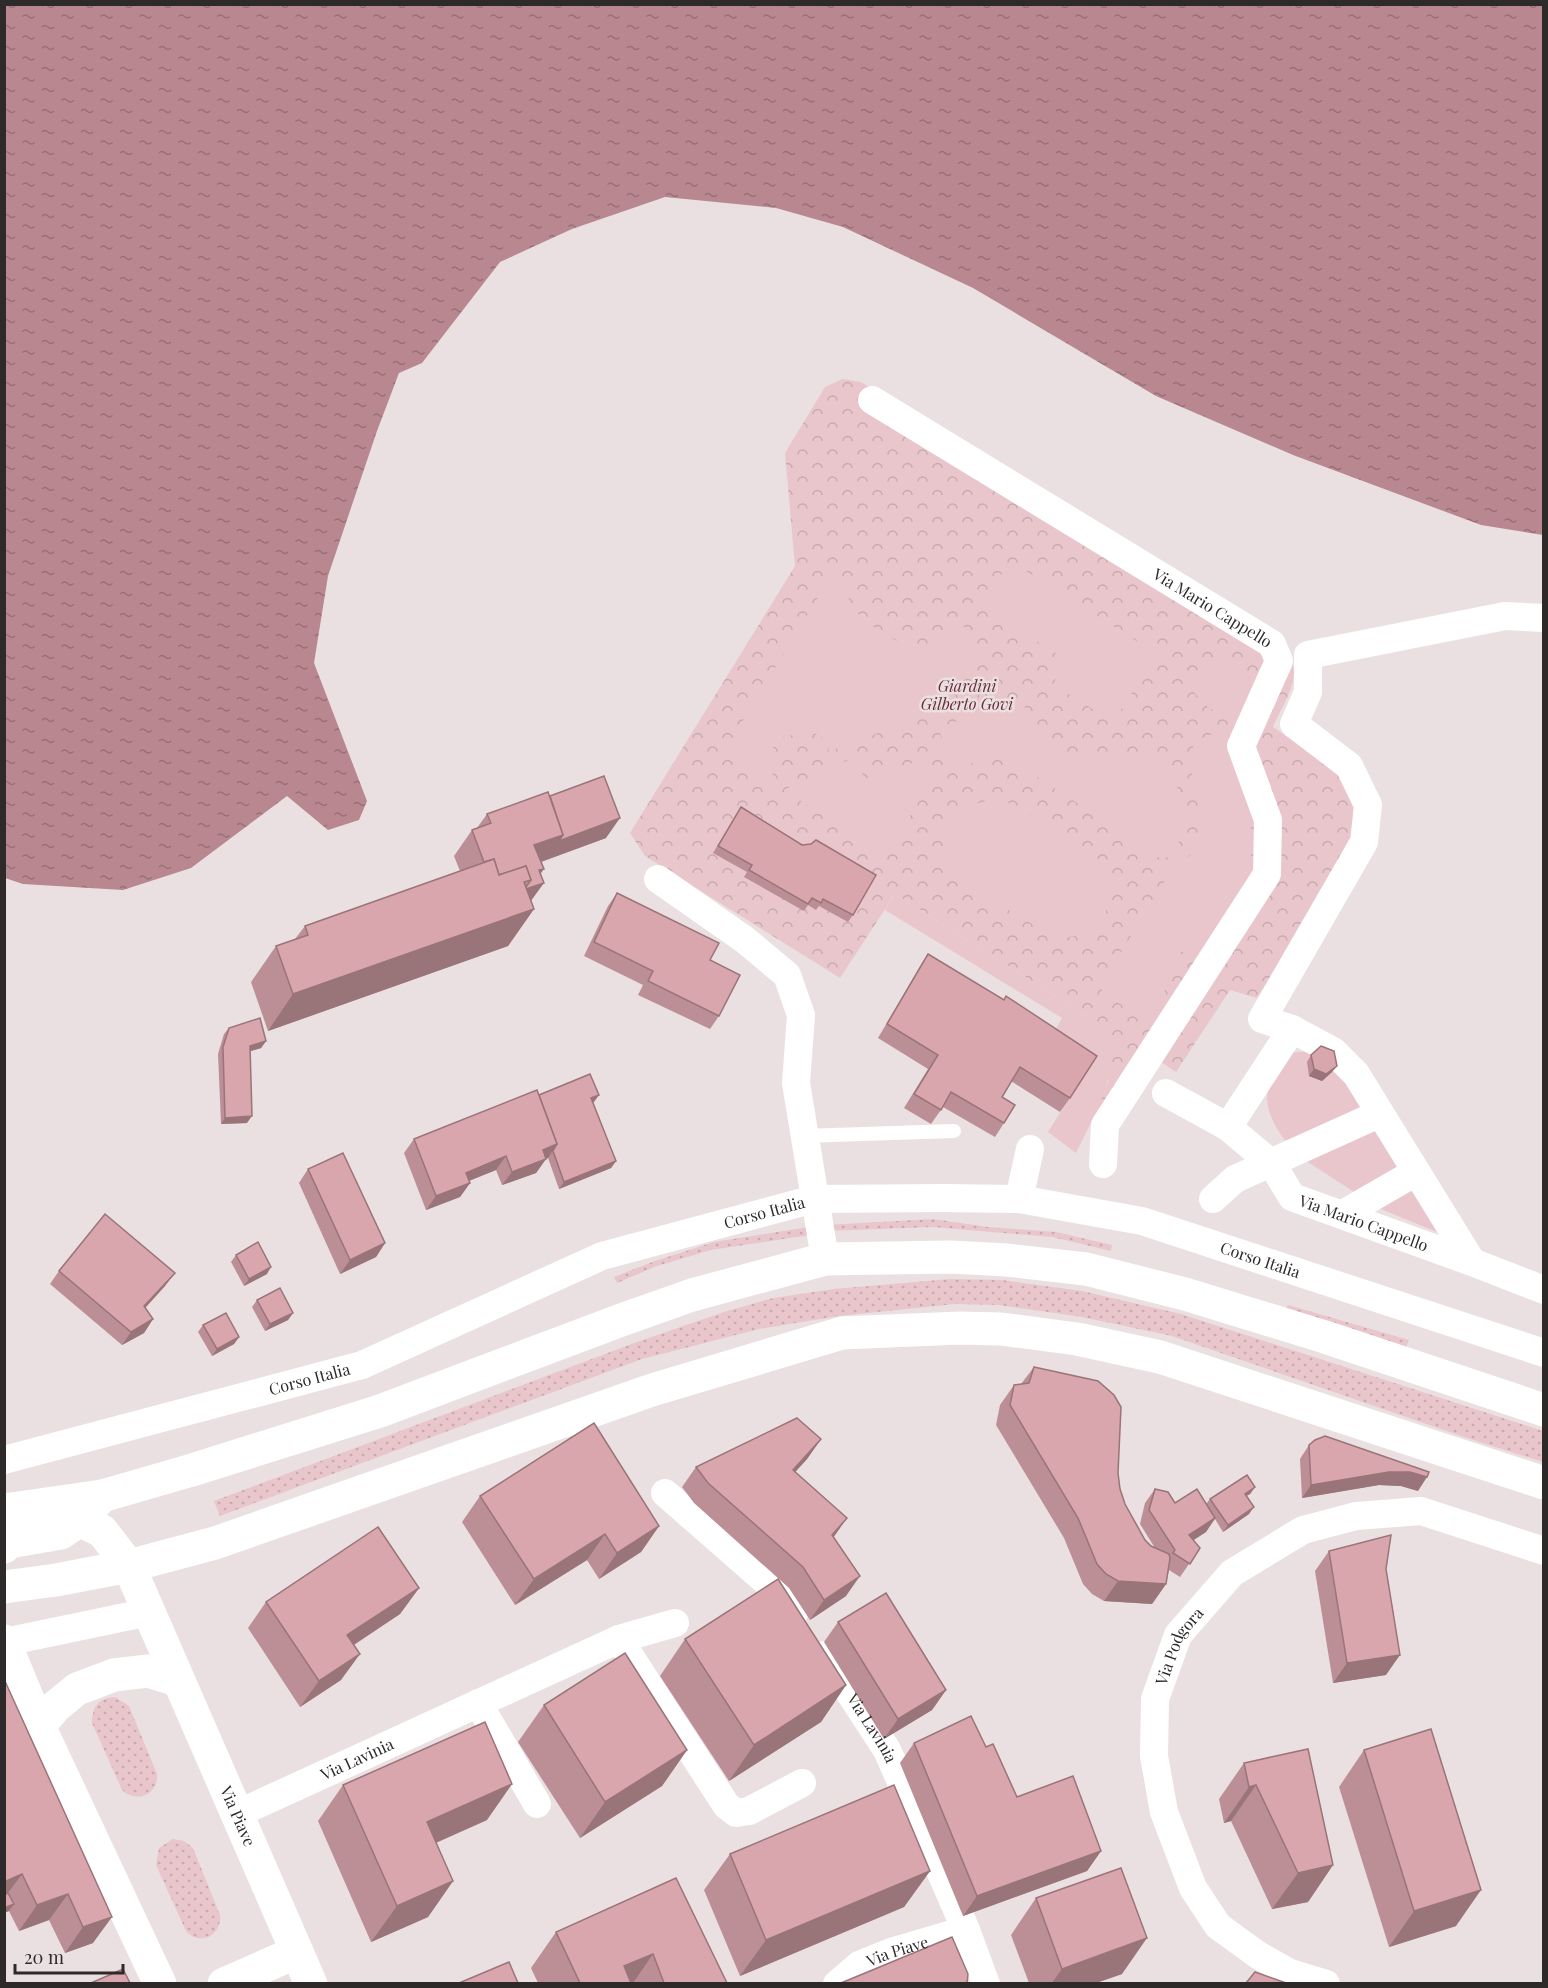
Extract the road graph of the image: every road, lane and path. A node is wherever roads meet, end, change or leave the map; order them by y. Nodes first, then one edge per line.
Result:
1 (872, 400) dead end
2 (1544, 618) edge
3 (658, 879) dead end
4 (1292, 1029) junction
5 (1166, 1093) dead end
6 (1379, 1114) junction
7 (1228, 1127) junction
8 (954, 1131) dead end
9 (804, 1136) junction
10 (1029, 1149) dead end
11 (1103, 1164) dead end
12 (1272, 1164) junction
13 (1416, 1172) junction
14 (1019, 1199) junction
15 (1213, 1199) dead end
16 (814, 1200) junction
17 (1343, 1214) junction
18 (825, 1259) junction
19 (1472, 1262) junction
20 (1544, 1290) edge
21 (1544, 1353) edge
22 (1544, 1410) edge
23 (4, 1460) edge
24 (1544, 1483) edge
25 (665, 1493) dead end
26 (102, 1496) junction
27 (45, 1504) junction
28 (4, 1510) edge
29 (80, 1520) junction
30 (4, 1547) edge
31 (1544, 1551) edge
32 (129, 1566) junction
33 (4, 1587) edge
34 (149, 1612) junction
35 (675, 1623) dead end
36 (619, 1639) junction
37 (5, 1641) edge
38 (177, 1680) junction
39 (478, 1703) junction
40 (39, 1726) junction
41 (802, 1782) dead end
42 (537, 1804) dead end
43 (237, 1814) junction
44 (966, 1930) junction
45 (297, 1952) junction
46 (160, 1983) edge
47 (224, 1983) edge
48 (311, 1983) edge
49 (837, 1983) edge
50 (986, 1983) edge
51 (1326, 1983) edge

1 - 11 street, Via Mario Cappello
2 - 4 street, Via Mario Cappello
3 - 9 street
4 - 6 street, Via Mario Cappello
4 - 7 street
5 - 7 street, Via Mario Cappello
6 - 12 street
6 - 13 street, Via Mario Cappello
7 - 12 street, Via Mario Cappello
8 - 9 lane
9 - 16 street
10 - 14 street
12 - 15 street
12 - 17 street, Via Mario Cappello
13 - 17 street
13 - 19 street, Via Mario Cappello
14 - 16 street, Corso Italia
14 - 21 street, Corso Italia
16 - 18 street
16 - 23 street, Corso Italia
17 - 19 street, Via Mario Cappello
18 - 22 main road
18 - 26 main road
19 - 20 street, Via Mario Cappello
24 - 32 main road
25 - 44 street, Via Lavinia
26 - 27 main road
26 - 29 main road
27 - 28 main road
27 - 29 main road, Via Piave
29 - 30 main road
29 - 32 main road, Via Piave
31 - 51 street, Via Podgora
32 - 33 main road
32 - 34 main road, Via Piave
34 - 37 street
34 - 38 main road, Via Piave
35 - 36 street, Via Lavinia
36 - 39 street, Via Lavinia
36 - 41 street
37 - 40 main road
38 - 40 main road
38 - 43 main road, Via Piave
39 - 42 street
39 - 43 street, Via Lavinia
40 - 46 main road
43 - 45 main road, Via Piave
44 - 49 street, Via Piave
44 - 50 street, Via Lavinia
45 - 47 main road
45 - 48 main road, Via Piave

